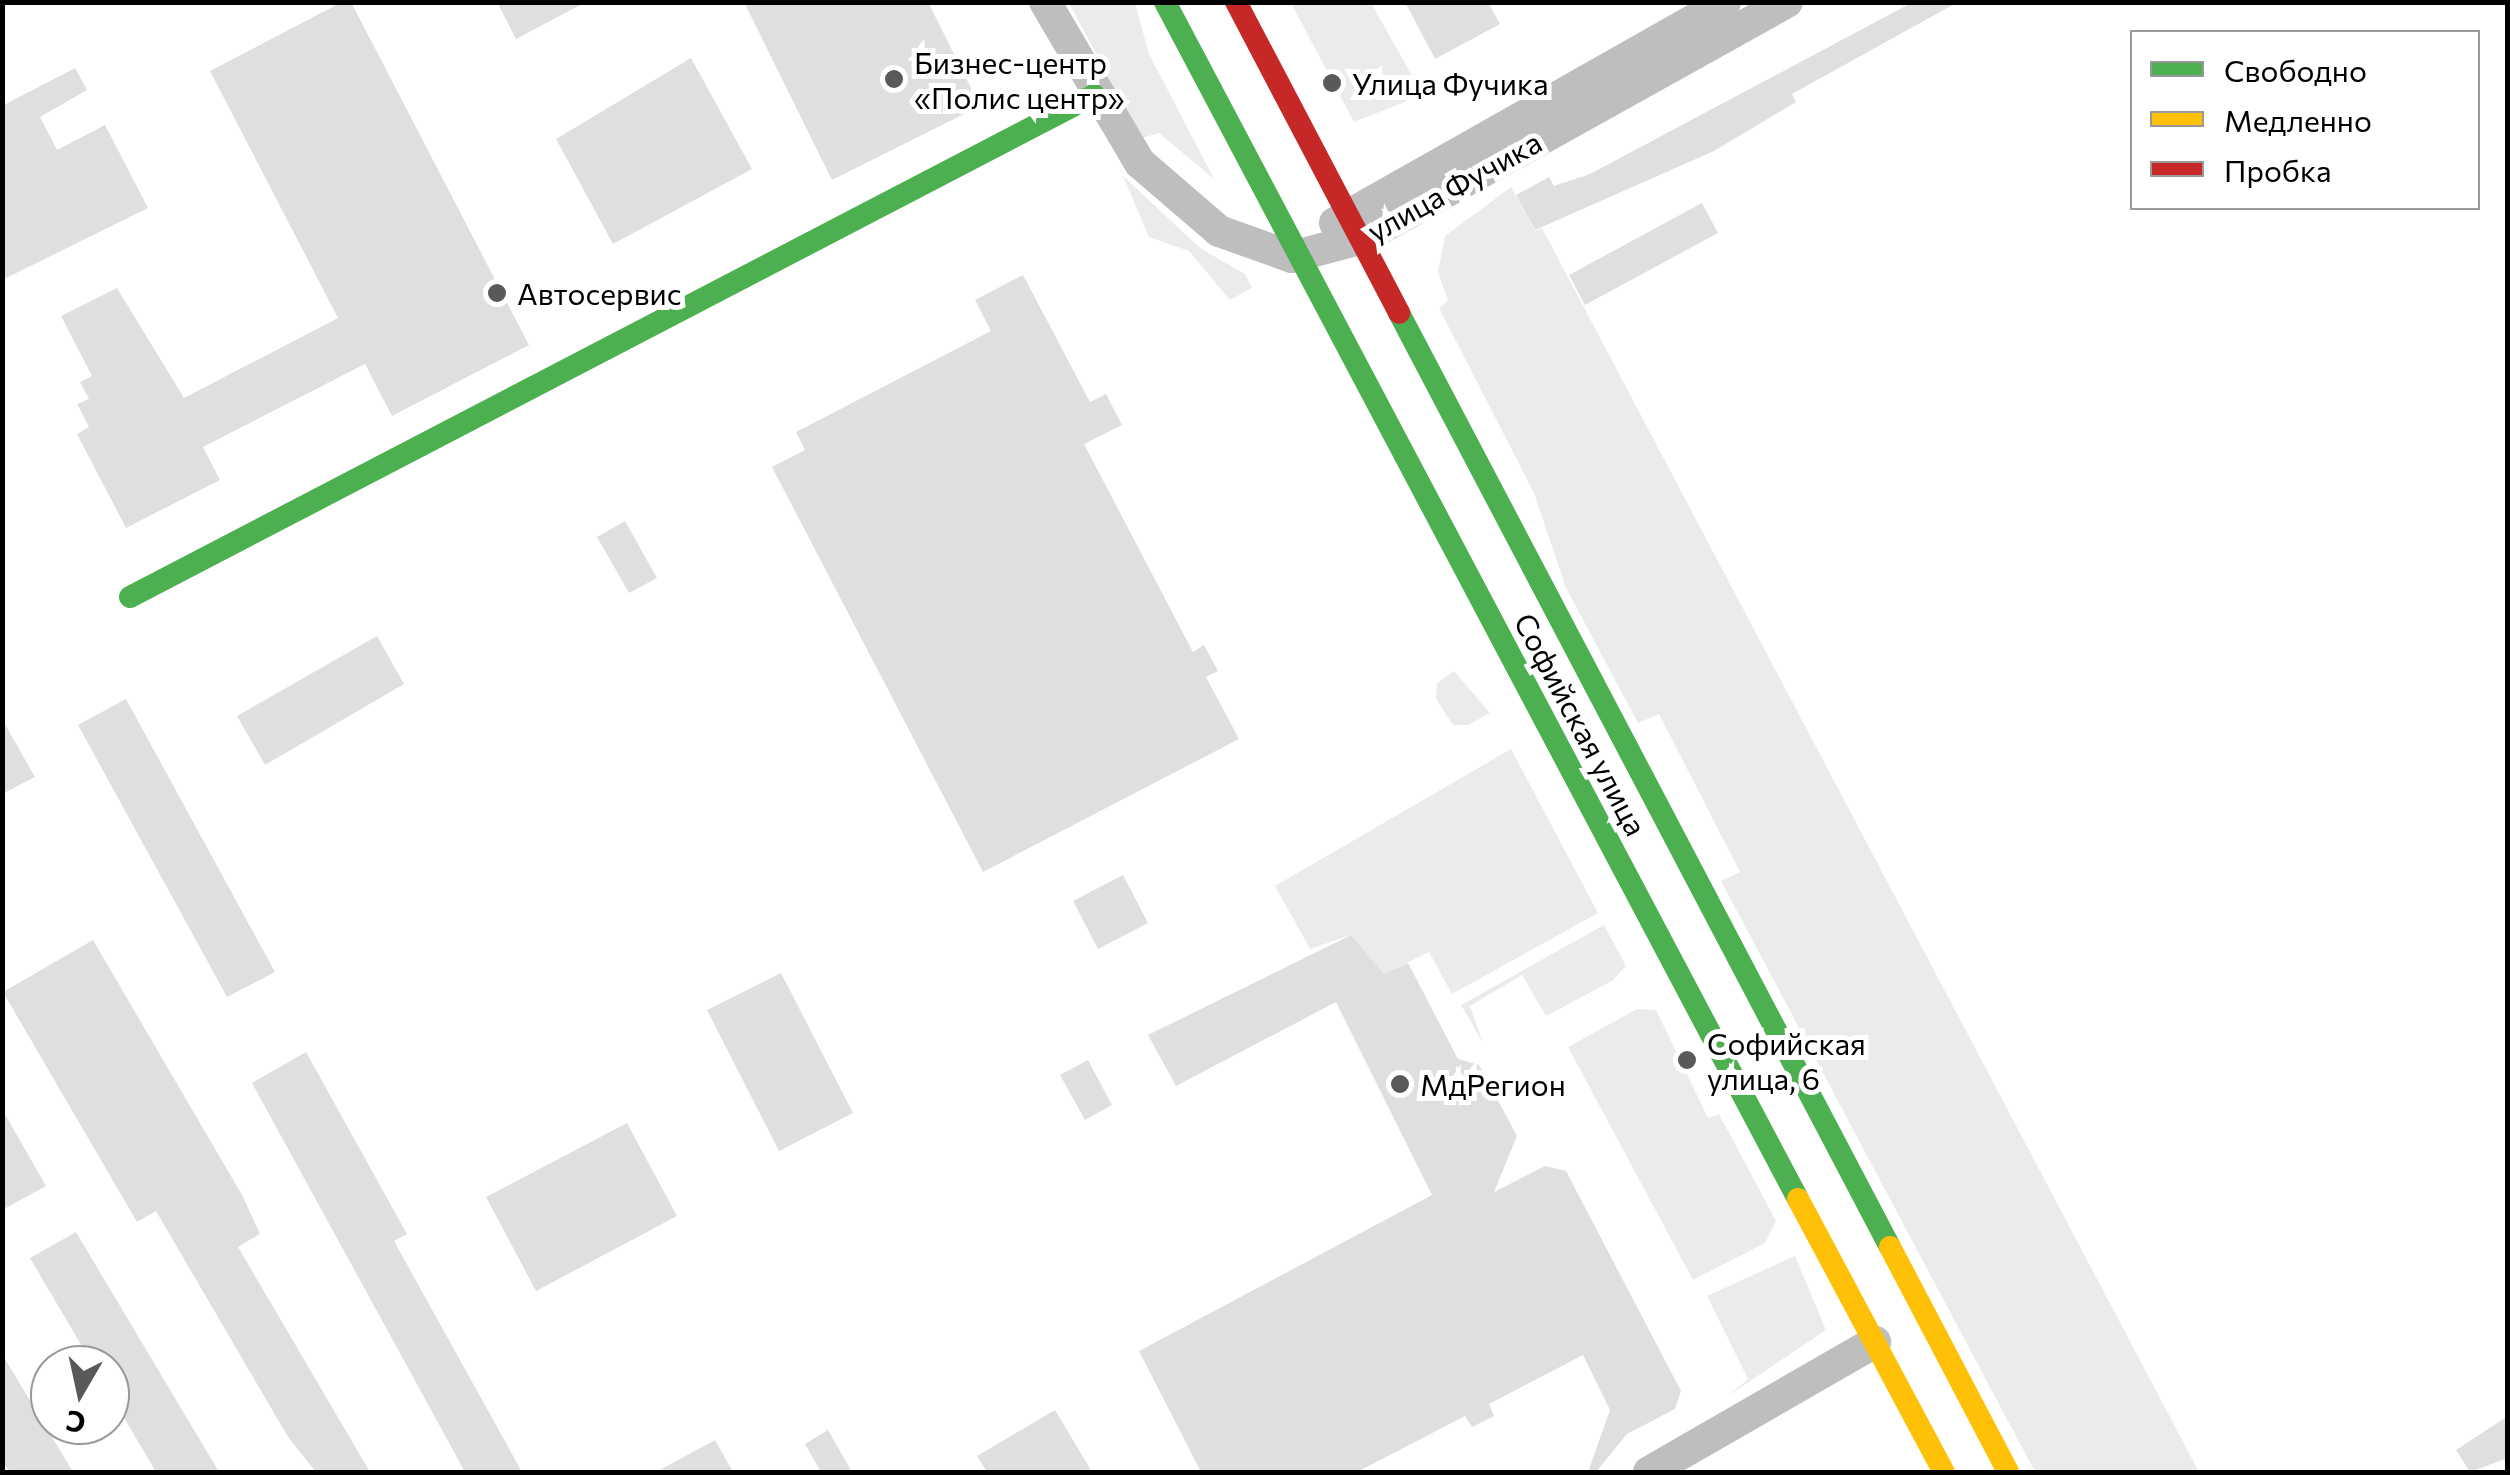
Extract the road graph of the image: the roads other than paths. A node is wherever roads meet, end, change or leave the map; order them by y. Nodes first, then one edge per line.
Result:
1 (1045, 2) edge
2 (1166, 2) edge
3 (1236, 2) edge
4 (1725, 2) edge
5 (1787, 2) edge
6 (1094, 94) junction
7 (1356, 225) junction
8 (1292, 257) junction
9 (130, 597) dead end
10 (1876, 1342) junction
11 (1649, 1472) edge
12 (1944, 1472) edge
13 (2008, 1472) edge

1 - 6 street
2 - 8 main road, Софийская улица
3 - 7 main road, Софийская улица
4 - 7 street, улица Фучика
5 - 7 street, улица Фучика
6 - 8 street
6 - 9 main road
7 - 8 street, улица Фучика
7 - 13 main road, Софийская улица
8 - 10 main road, Софийская улица
10 - 11 street
10 - 12 main road, Софийская улица

